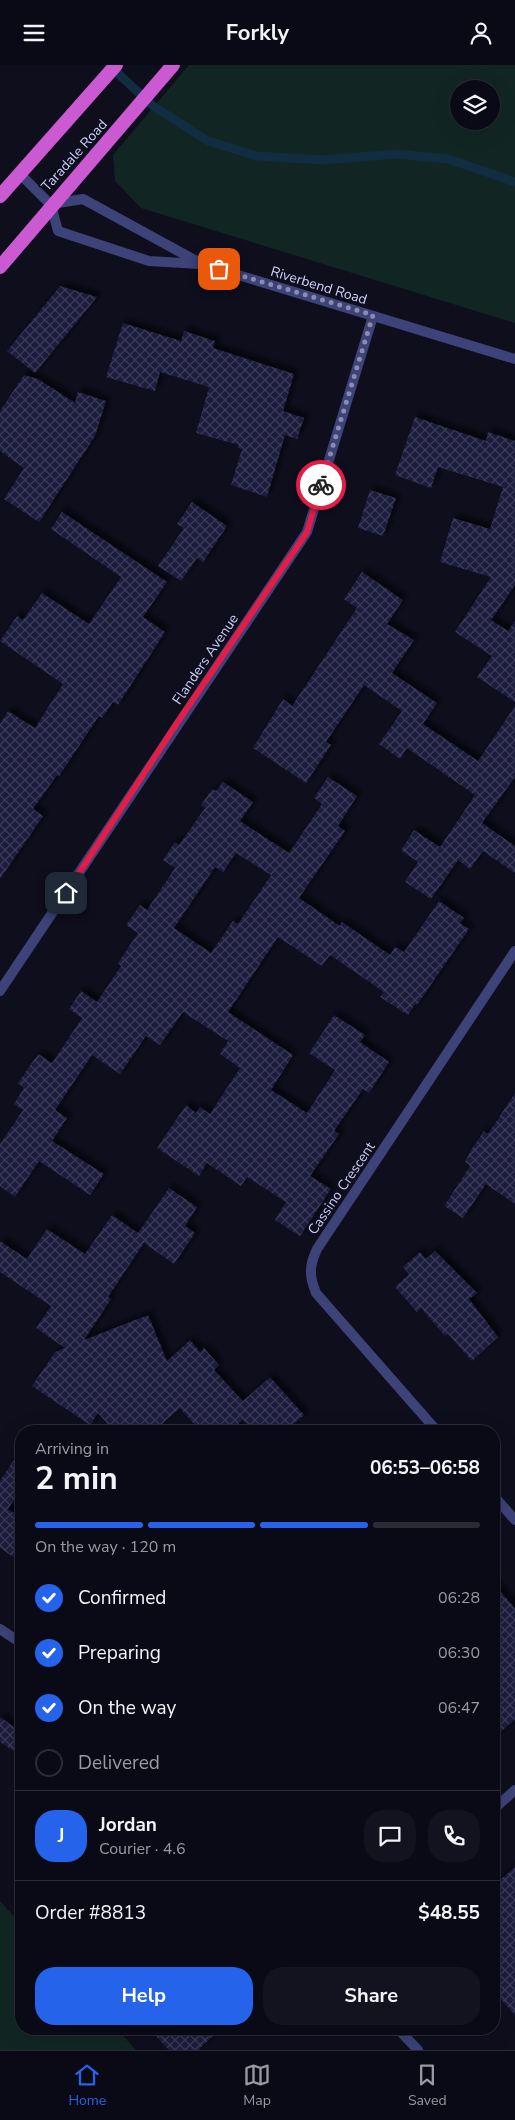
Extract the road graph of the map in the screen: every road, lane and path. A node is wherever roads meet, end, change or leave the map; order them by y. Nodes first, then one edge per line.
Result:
1 (116, 65) edge
2 (172, 65) edge
3 (19, 173) junction
4 (0, 196) edge
5 (51, 205) junction
6 (202, 264) junction
7 (0, 267) edge
8 (373, 315) junction
9 (515, 359) edge
10 (515, 951) edge
11 (0, 991) edge
12 (432, 1425) edge
13 (500, 1503) edge
14 (515, 1521) edge
15 (0, 1629) edge
16 (15, 1639) edge
17 (515, 1790) edge
18 (500, 1804) edge
19 (404, 2035) edge
20 (418, 2050) edge

1 - 3 highway, Taradale Road
2 - 5 highway, Taradale Road
3 - 4 highway, Taradale Road
3 - 5 street, Riverbend Road
5 - 6 street, Riverbend Road
5 - 6 street, Riverbend Road
5 - 7 highway, Taradale Road
6 - 8 street, Riverbend Road
8 - 9 street, Riverbend Road
8 - 11 street, Flanders Avenue
10 - 12 street, Cassino Crescent
13 - 14 street
15 - 16 street
17 - 18 street
19 - 20 street

